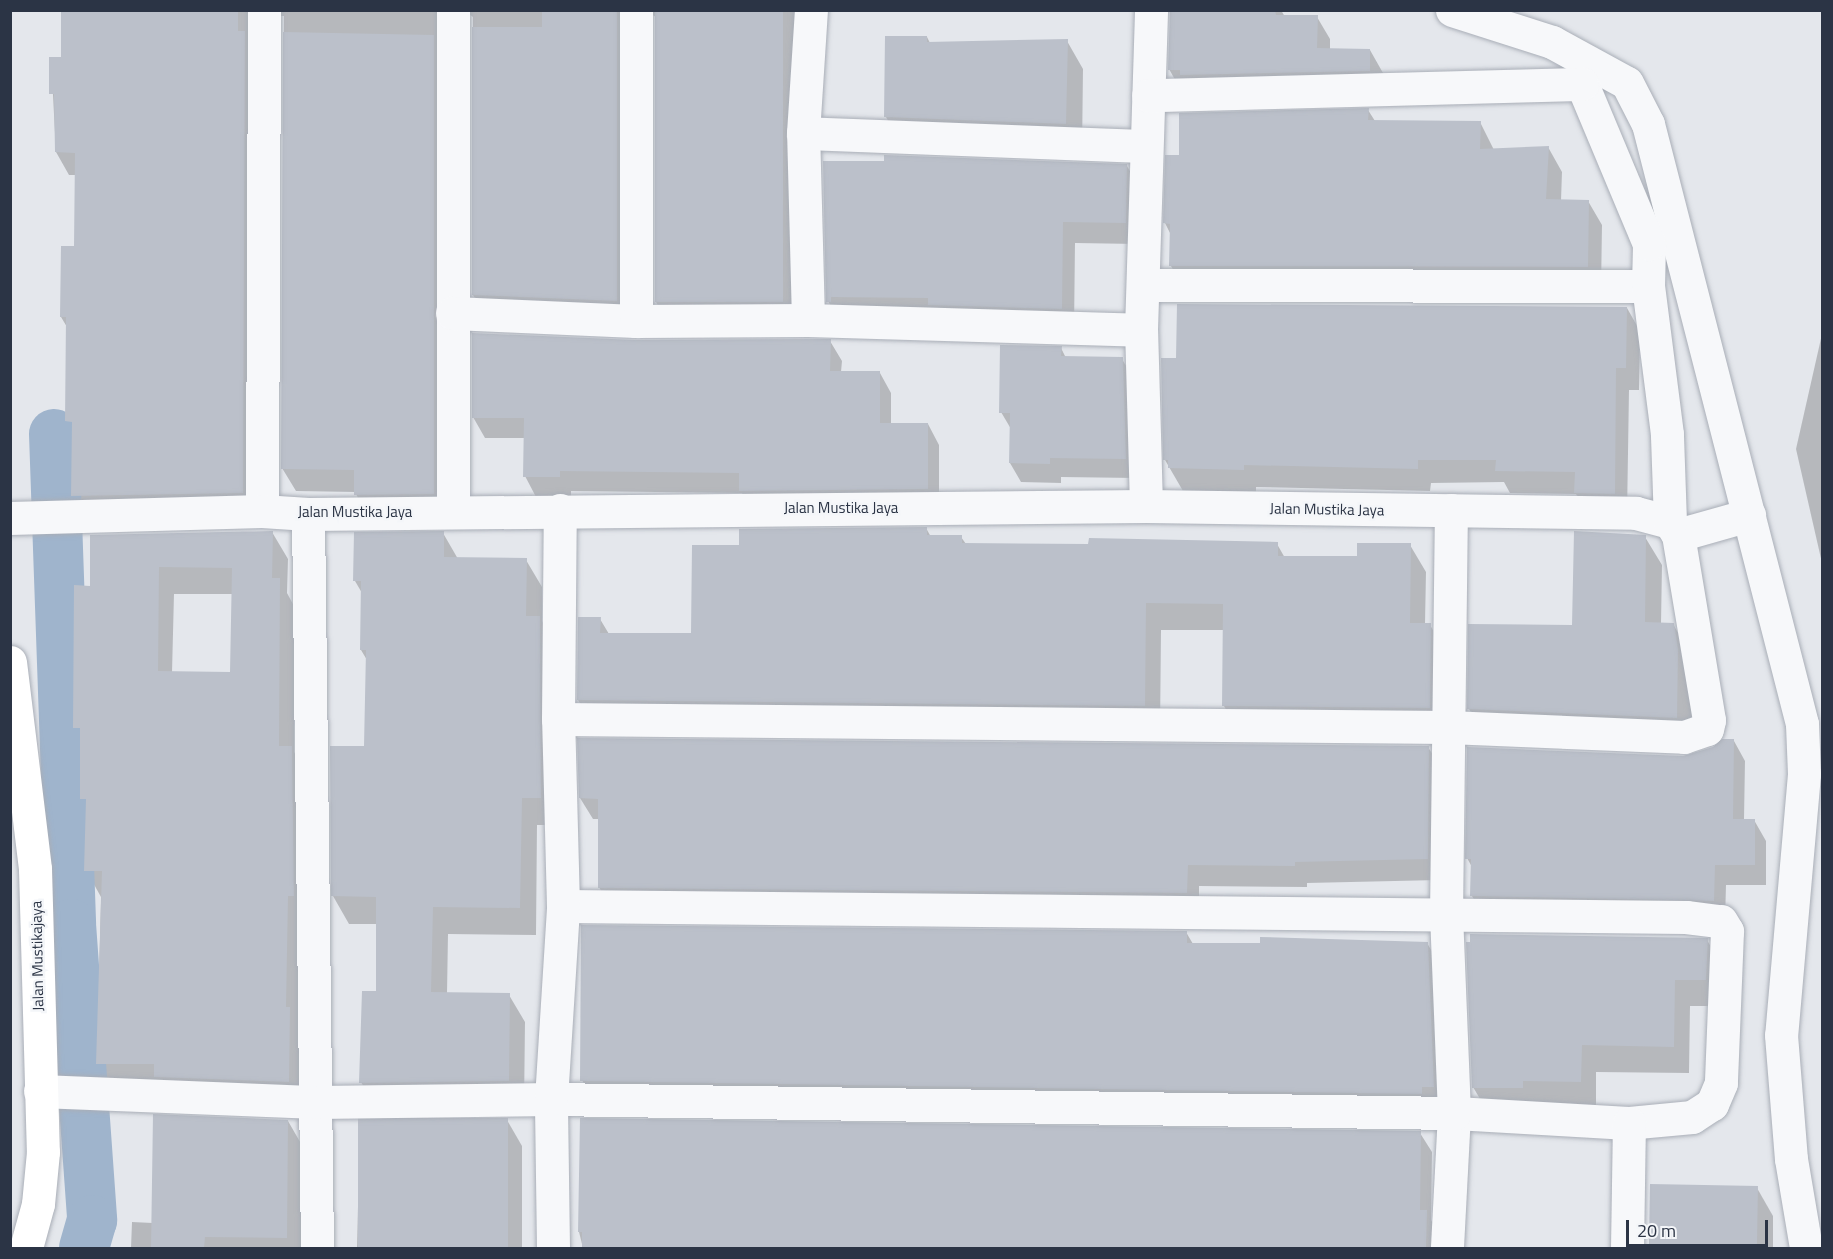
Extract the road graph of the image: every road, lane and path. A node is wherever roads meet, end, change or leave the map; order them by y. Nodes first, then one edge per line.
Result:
1 (264, 10) edge
2 (453, 10) edge
3 (636, 10) edge
4 (811, 10) edge
5 (1151, 10) edge
6 (1452, 10) edge
7 (1148, 95) junction
8 (803, 133) junction
9 (1146, 146) junction
10 (1145, 285) junction
11 (1648, 286) junction
12 (452, 313) junction
13 (808, 320) junction
14 (636, 321) junction
15 (1141, 330) junction
16 (1146, 506) junction
17 (560, 510) junction
18 (1451, 510) junction
19 (262, 511) junction
20 (453, 511) junction
21 (308, 514) junction
22 (1749, 515) junction
23 (10, 518) edge
24 (1674, 529) junction
25 (10, 662) edge
26 (558, 719) junction
27 (1448, 728) junction
28 (563, 906) junction
29 (1446, 915) junction
30 (40, 1090) junction
31 (551, 1100) junction
32 (317, 1102) junction
33 (1454, 1113) junction
34 (1629, 1123) junction
35 (26, 1248) edge
36 (317, 1248) edge
37 (554, 1248) edge
38 (1448, 1248) edge
39 (1627, 1248) edge
40 (1806, 1248) edge

1 - 19 street
2 - 12 street
3 - 14 street
4 - 8 street
5 - 7 street
6 - 22 street
7 - 9 street
7 - 11 street
8 - 9 street
8 - 13 street
9 - 10 street
10 - 11 street
10 - 15 street
11 - 24 street
12 - 14 street
12 - 20 street
13 - 14 street
13 - 15 street
15 - 16 street
16 - 17 street, Jalan Mustika Jaya
16 - 18 street, Jalan Mustika Jaya
17 - 20 street, Jalan Mustika Jaya
17 - 26 street
18 - 24 street, Jalan Mustika Jaya
18 - 27 street
19 - 21 street, Jalan Mustika Jaya
19 - 23 street, Jalan Mustika Jaya
20 - 21 street, Jalan Mustika Jaya
21 - 32 street
22 - 24 street
22 - 40 street
24 - 27 street
25 - 30 main road, Jalan Mustikajaya
26 - 27 street
26 - 28 street
27 - 29 street
28 - 29 street
28 - 31 street
29 - 33 street
29 - 34 street
30 - 32 street
30 - 35 main road, Jalan Mustikajaya
31 - 32 street
31 - 33 street
31 - 37 street
32 - 36 street
33 - 34 street
33 - 38 street
34 - 39 street

